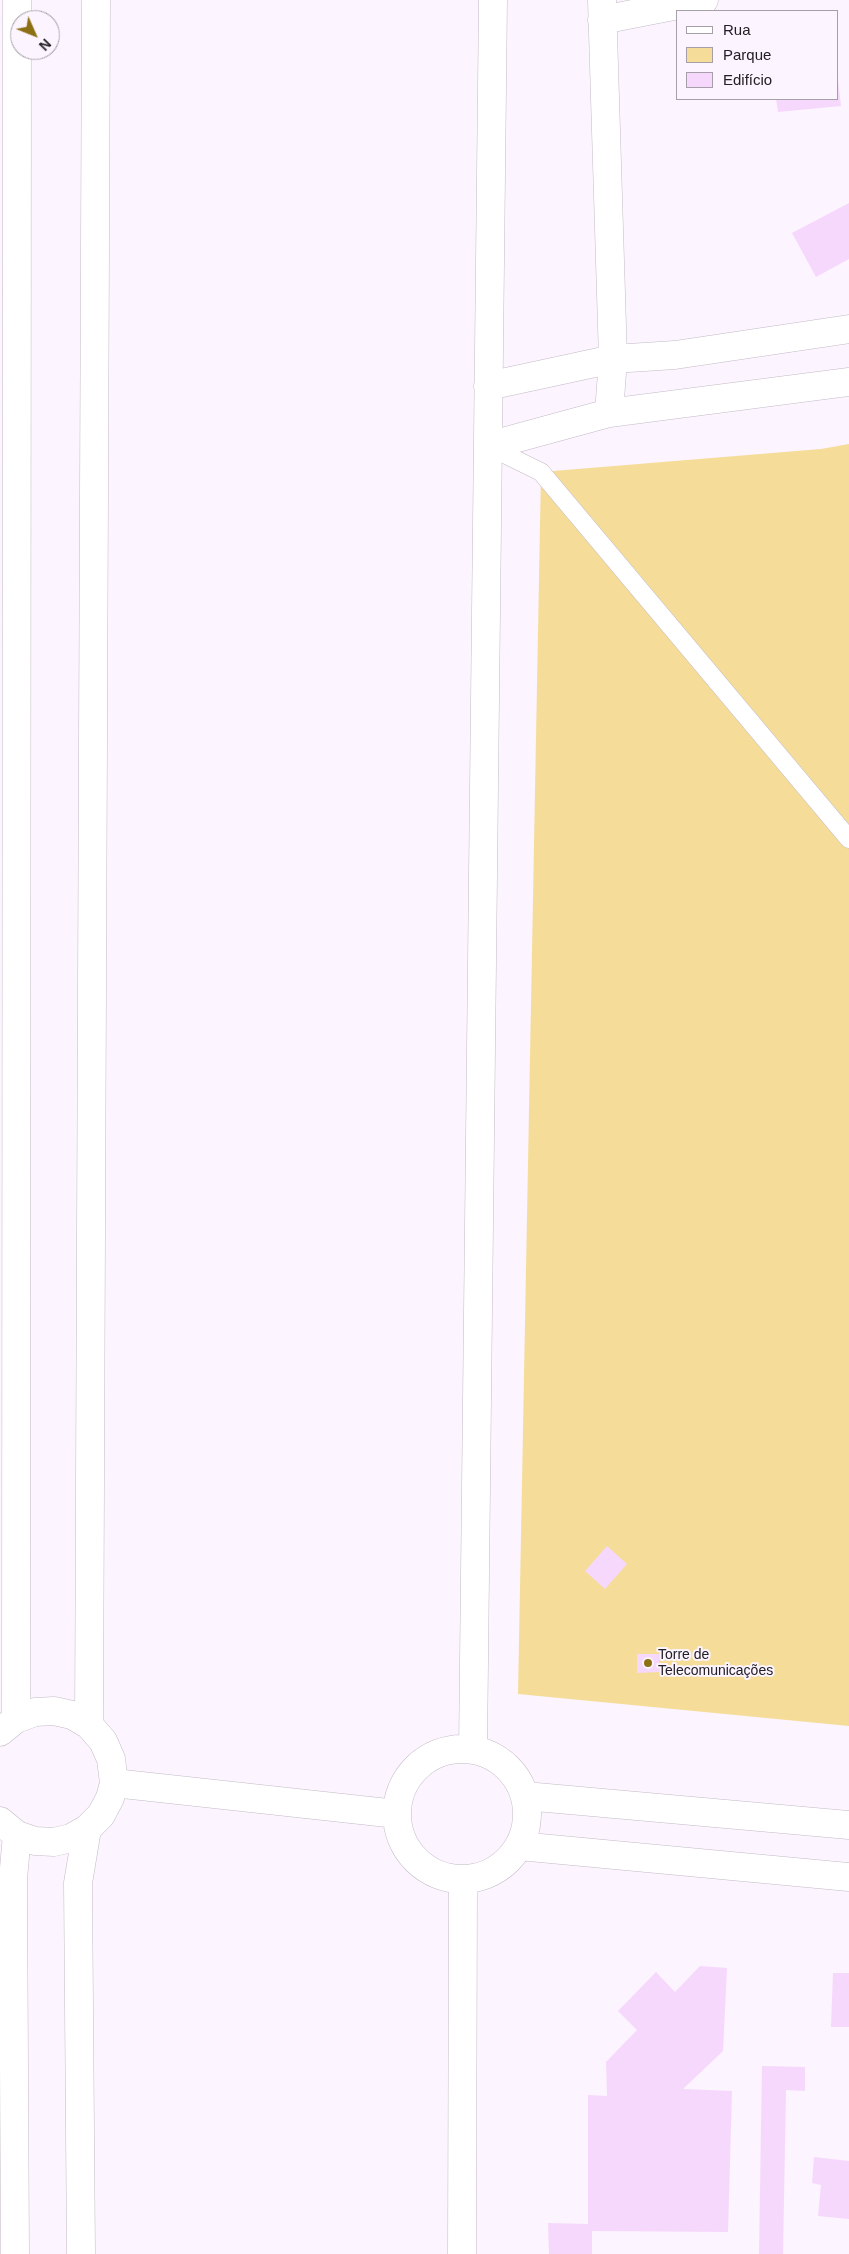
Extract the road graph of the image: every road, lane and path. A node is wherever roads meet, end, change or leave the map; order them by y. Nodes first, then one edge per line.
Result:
1 (17, 0) edge
2 (96, 0) edge
3 (493, 0) edge
4 (704, 0) edge
5 (602, 10) edge
6 (849, 329) edge
7 (613, 359) junction
8 (849, 382) edge
9 (488, 386) junction
10 (609, 413) junction
11 (488, 446) junction
12 (849, 839) edge
13 (89, 1725) junction
14 (8, 1726) edge
15 (473, 1749) junction
16 (114, 1783) junction
17 (525, 1796) junction
18 (397, 1814) junction
19 (849, 1825) edge
20 (9, 1828) edge
21 (87, 1829) junction
22 (519, 1846) junction
23 (849, 1877) edge
24 (463, 1879) junction
25 (16, 2254) edge
26 (81, 2254) edge
27 (462, 2254) edge

1 - 14 street
2 - 13 street
3 - 9 street
4 - 5 street
5 - 7 street
6 - 7 street
7 - 9 street
7 - 10 street
8 - 10 street
9 - 11 street
10 - 11 street
11 - 12 lane
11 - 15 street
13 - 14 street
13 - 16 street
15 - 17 street
15 - 18 street
16 - 18 street
16 - 21 street
17 - 19 street
17 - 22 street
18 - 24 street
20 - 21 street
20 - 25 street
21 - 26 street
22 - 23 street
22 - 24 street
24 - 27 street

